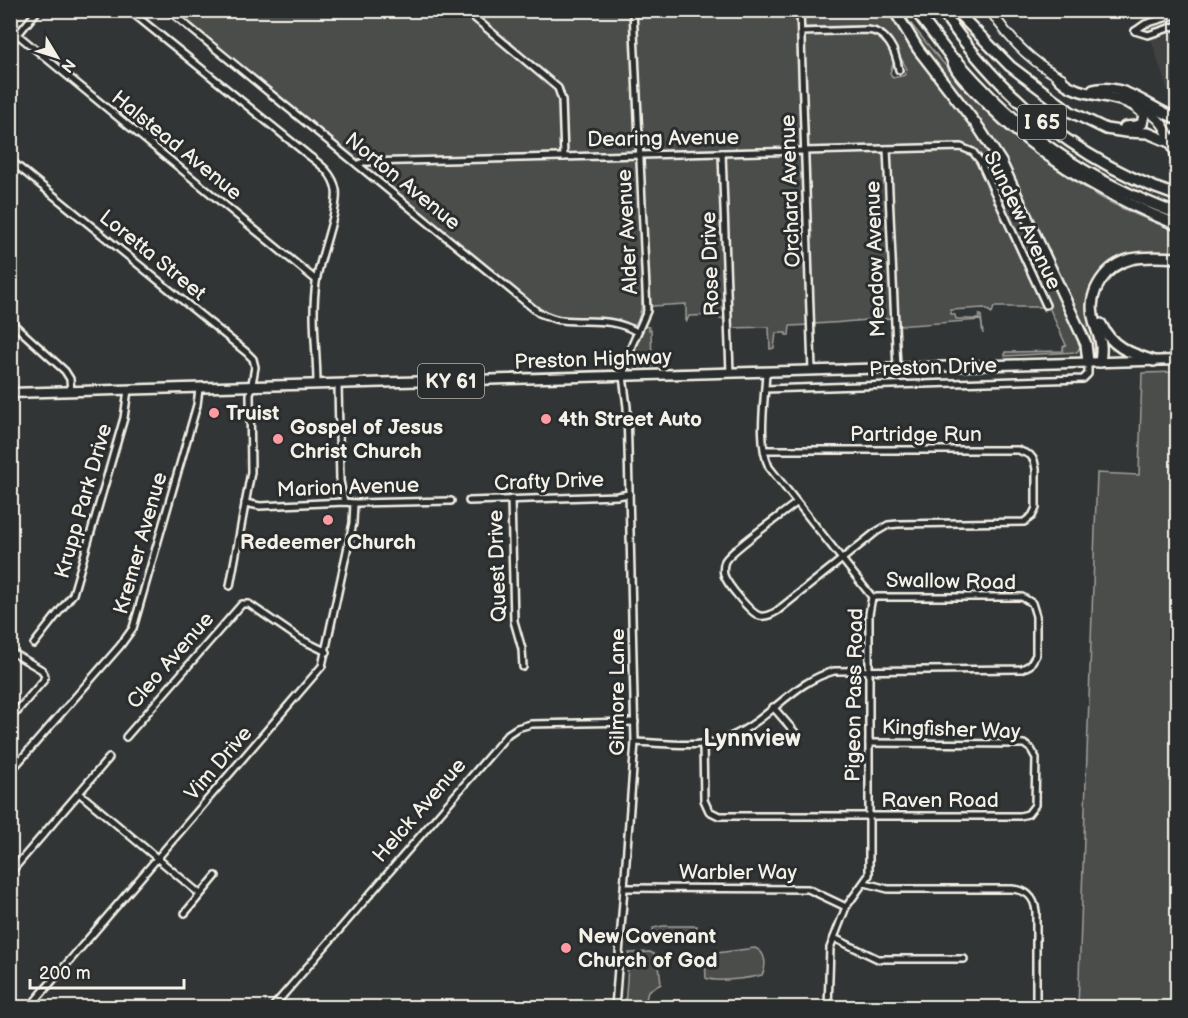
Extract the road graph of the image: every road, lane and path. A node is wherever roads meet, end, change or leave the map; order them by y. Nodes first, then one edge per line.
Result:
1 (38, 10) edge
2 (129, 10) edge
3 (168, 10) edge
4 (465, 10) edge
5 (633, 10) edge
6 (800, 10) edge
7 (894, 10) edge
8 (915, 10) edge
9 (941, 10) edge
10 (955, 10) edge
11 (990, 10) edge
12 (1178, 14) edge
13 (1178, 25) edge
14 (801, 32) junction
15 (18, 35) junction
16 (10, 44) edge
17 (951, 57) junction
18 (899, 70) dead end
19 (1059, 77) junction
20 (1093, 90) junction
21 (1067, 107) junction
22 (1178, 119) edge
23 (1175, 140) edge
24 (887, 149) junction
25 (970, 150) joint
26 (805, 151) junction
27 (722, 153) junction
28 (639, 155) junction
29 (564, 157) junction
30 (10, 160) edge
31 (1178, 163) edge
32 (358, 165) junction
33 (1175, 195) edge
34 (1178, 214) edge
35 (1178, 225) edge
36 (1178, 258) edge
37 (1106, 276) junction
38 (316, 280) junction
39 (1046, 305) dead end
40 (10, 321) edge
41 (637, 332) junction
42 (1178, 360) edge
43 (1154, 361) junction
44 (1088, 362) junction
45 (1101, 362) junction
46 (897, 368) junction
47 (812, 371) junction
48 (766, 372) junction
49 (730, 373) junction
50 (623, 376) junction
51 (317, 384) junction
52 (338, 385) junction
53 (252, 387) junction
54 (199, 389) junction
55 (765, 389) junction
56 (128, 390) junction
57 (71, 392) junction
58 (10, 393) edge
59 (765, 450) junction
60 (629, 494) junction
61 (511, 499) junction
62 (451, 501) dead end
63 (469, 501) dead end
64 (344, 502) junction
65 (246, 503) junction
66 (354, 503) junction
67 (796, 503) junction
68 (842, 559) junction
69 (230, 586) dead end
70 (872, 597) junction
71 (34, 644) dead end
72 (10, 651) edge
73 (327, 652) junction
74 (523, 667) dead end
75 (868, 670) junction
76 (10, 706) edge
77 (773, 707) junction
78 (18, 711) junction
79 (10, 719) edge
80 (635, 722) junction
81 (126, 737) dead end
82 (799, 737) dead end
83 (635, 742) junction
84 (869, 743) junction
85 (703, 744) junction
86 (109, 758) dead end
87 (10, 772) edge
88 (1037, 784) joint
89 (79, 793) junction
90 (869, 816) junction
91 (157, 859) junction
92 (10, 873) edge
93 (216, 876) dead end
94 (865, 883) junction
95 (625, 888) junction
96 (200, 894) junction
97 (846, 907) junction
98 (185, 913) dead end
99 (834, 938) junction
100 (964, 959) dead end
101 (29, 1008) edge
102 (272, 1008) edge
103 (615, 1008) edge
104 (828, 1008) edge
105 (1036, 1008) edge

1 - 15 street
2 - 38 street, Norton Avenue
3 - 32 street, Norton Avenue
4 - 29 street
5 - 28 street, Alder Avenue
6 - 14 street, Orchard Avenue
7 - 44 highway
8 - 17 highway, I 65
9 - 33 highway, I 65
10 - 21 highway
11 - 19 main road
12 - 13 street
14 - 18 street
14 - 26 street, Orchard Avenue
15 - 16 street
15 - 38 street, Halstead Avenue
17 - 34 highway, I 65
17 - 35 highway
19 - 20 main road
19 - 21 highway
20 - 22 highway
20 - 23 main road
21 - 23 highway
23 - 31 main road
24 - 25 street, Dearing Avenue
24 - 26 street, Dearing Avenue
24 - 46 street, Meadow Avenue
25 - 39 street, Sundew Avenue
26 - 27 street, Dearing Avenue
26 - 47 street, Orchard Avenue
27 - 28 street, Dearing Avenue
27 - 49 street, Rose Drive
28 - 29 street, Dearing Avenue
28 - 41 street, Alder Avenue
29 - 32 street, Dearing Avenue
30 - 53 street, Loretta Street
32 - 41 street, Norton Avenue
36 - 37 highway
37 - 43 highway
37 - 45 highway
38 - 51 street, Norton Avenue
40 - 57 street
41 - 50 street, Alder Avenue
42 - 43 main road, Preston Highway / KY 61
43 - 45 main road, Preston Highway / KY 61
44 - 45 main road, Preston Highway / KY 61
44 - 46 main road, Preston Highway / KY 61
44 - 55 street, Preston Drive
46 - 47 main road, Preston Highway / KY 61
47 - 48 main road, Preston Highway / KY 61
48 - 49 main road, Preston Highway / KY 61
48 - 55 street, Pigeon Pass Road
49 - 50 main road, Preston Highway / KY 61
50 - 52 main road, Preston Highway / KY 61
50 - 60 street, Gilmore Lane
51 - 52 main road, Preston Highway / KY 61
51 - 53 main road, Preston Highway / KY 61
52 - 64 street
53 - 54 main road, Preston Highway / KY 61
53 - 65 street, Loretta Street
54 - 56 main road, Preston Highway / KY 61
54 - 87 street, Kremer Avenue
55 - 59 street, Pigeon Pass Road
56 - 57 main road, Preston Highway / KY 61
56 - 71 street, Krupp Park Drive
57 - 58 main road, Preston Highway / KY 61
59 - 67 street, Pigeon Pass Road
59 - 68 street, Partridge Run
60 - 61 street, Crafty Drive
60 - 80 street, Gilmore Lane
61 - 63 street, Crafty Drive
61 - 74 street, Quest Drive
62 - 66 street, Marion Avenue
64 - 65 street, Marion Avenue
64 - 66 street, Marion Avenue
65 - 69 street, Loretta Street
66 - 73 street, Vim Drive
67 - 68 street, Pigeon Pass Road
67 - 68 street
68 - 70 street, Pigeon Pass Road
70 - 75 street, Pigeon Pass Road
70 - 75 street, Swallow Road
72 - 78 street
73 - 81 street, Cleo Avenue
73 - 91 street, Vim Drive
75 - 77 street, Swallow Road
75 - 84 street, Pigeon Pass Road
76 - 78 street
77 - 82 street
77 - 85 street, Swallow Road
78 - 79 street
80 - 83 street, Gilmore Lane
80 - 102 street, Helck Avenue
83 - 85 street, Swallow Road
83 - 95 street, Gilmore Lane
84 - 88 street, Kingfisher Way
84 - 90 street, Pigeon Pass Road
85 - 90 street, Raven Road
86 - 89 street
88 - 90 street, Raven Road
89 - 91 street
89 - 92 street
90 - 94 street, Pigeon Pass Road
91 - 96 street
91 - 101 street, Vim Drive
93 - 96 street
94 - 97 street
94 - 105 street
95 - 97 street, Warbler Way
95 - 103 street, Gilmore Lane
96 - 98 street
97 - 99 street
99 - 100 street
99 - 104 street

